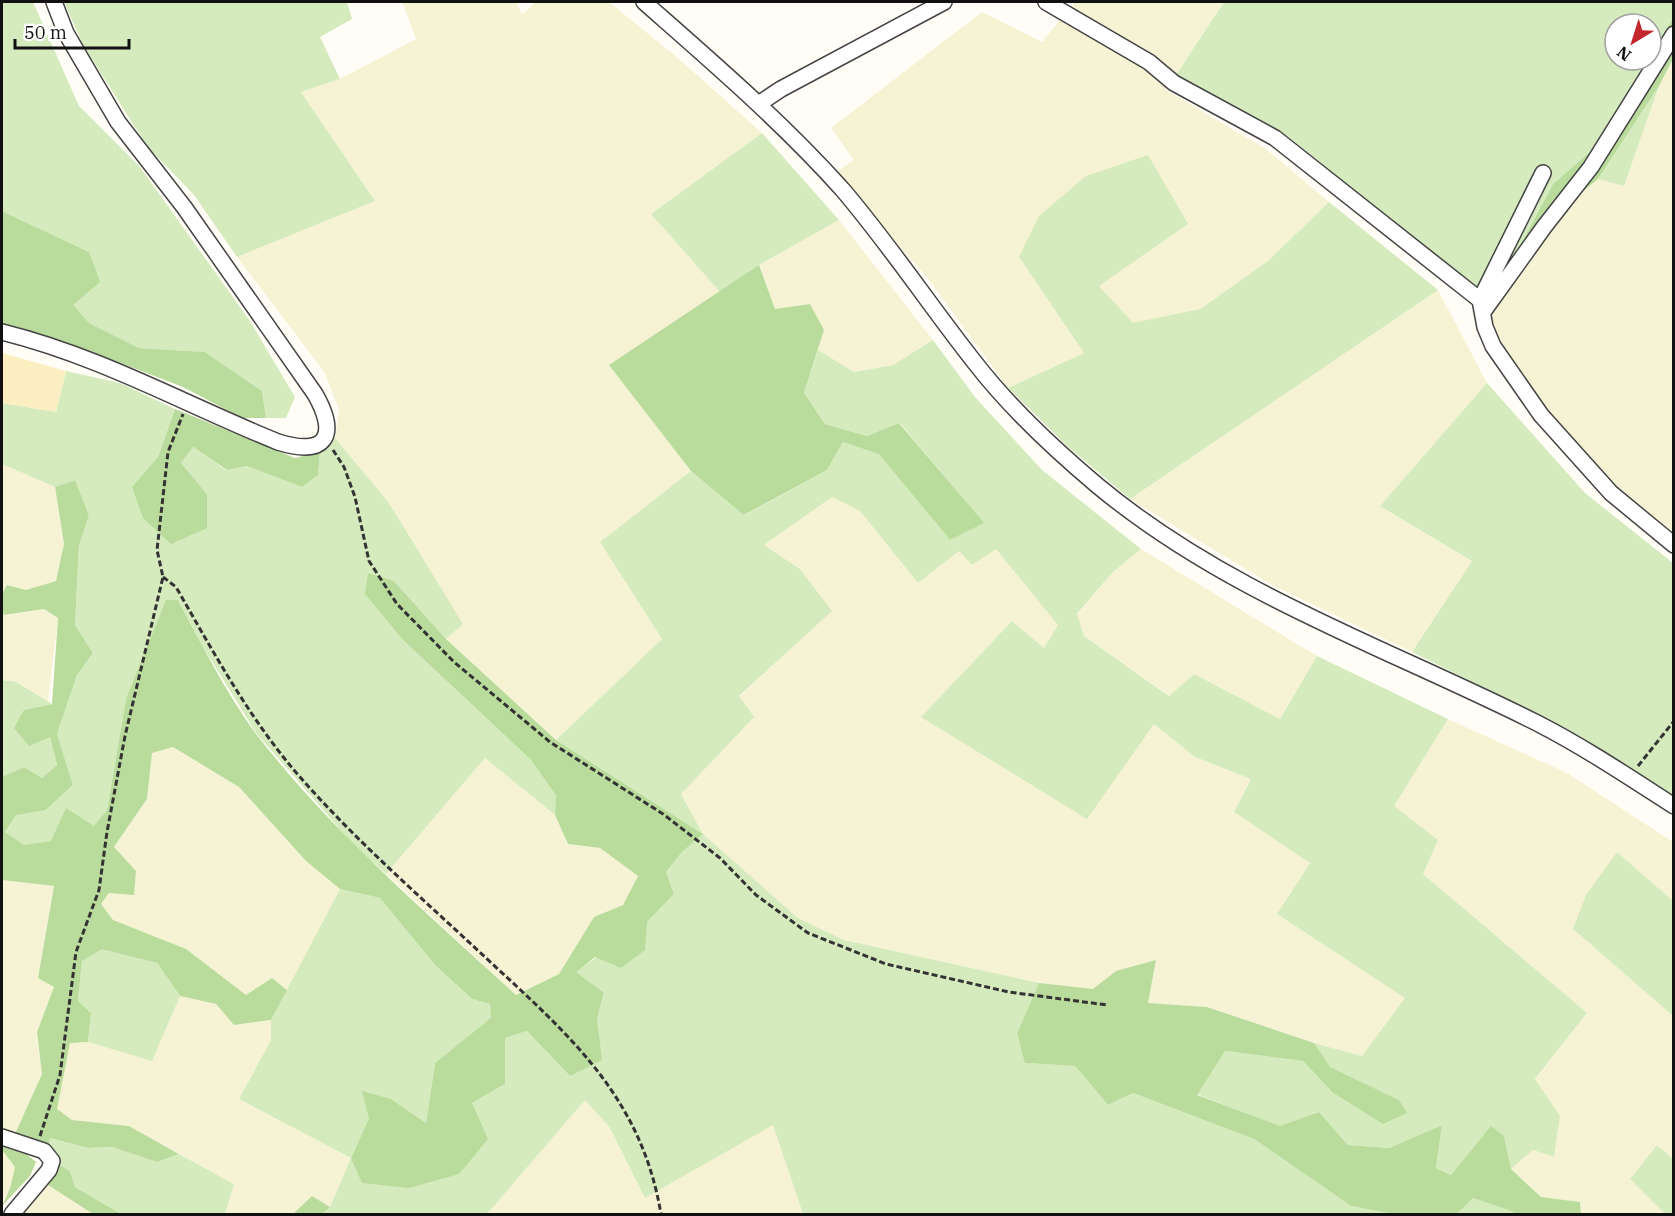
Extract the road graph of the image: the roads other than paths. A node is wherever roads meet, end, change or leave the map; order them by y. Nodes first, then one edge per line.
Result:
1 (54, 2) edge
2 (644, 2) edge
3 (944, 2) edge
4 (1046, 2) edge
5 (1674, 34) edge
6 (760, 104) junction
7 (1543, 173) dead end
8 (1482, 306) junction
9 (2, 332) edge
10 (1674, 545) edge
11 (1674, 806) edge
12 (2, 1137) edge
13 (12, 1215) edge

1 - 9 street
2 - 6 street
3 - 6 street
4 - 8 street
5 - 8 street
6 - 11 street
7 - 8 street
8 - 10 street
12 - 13 street

